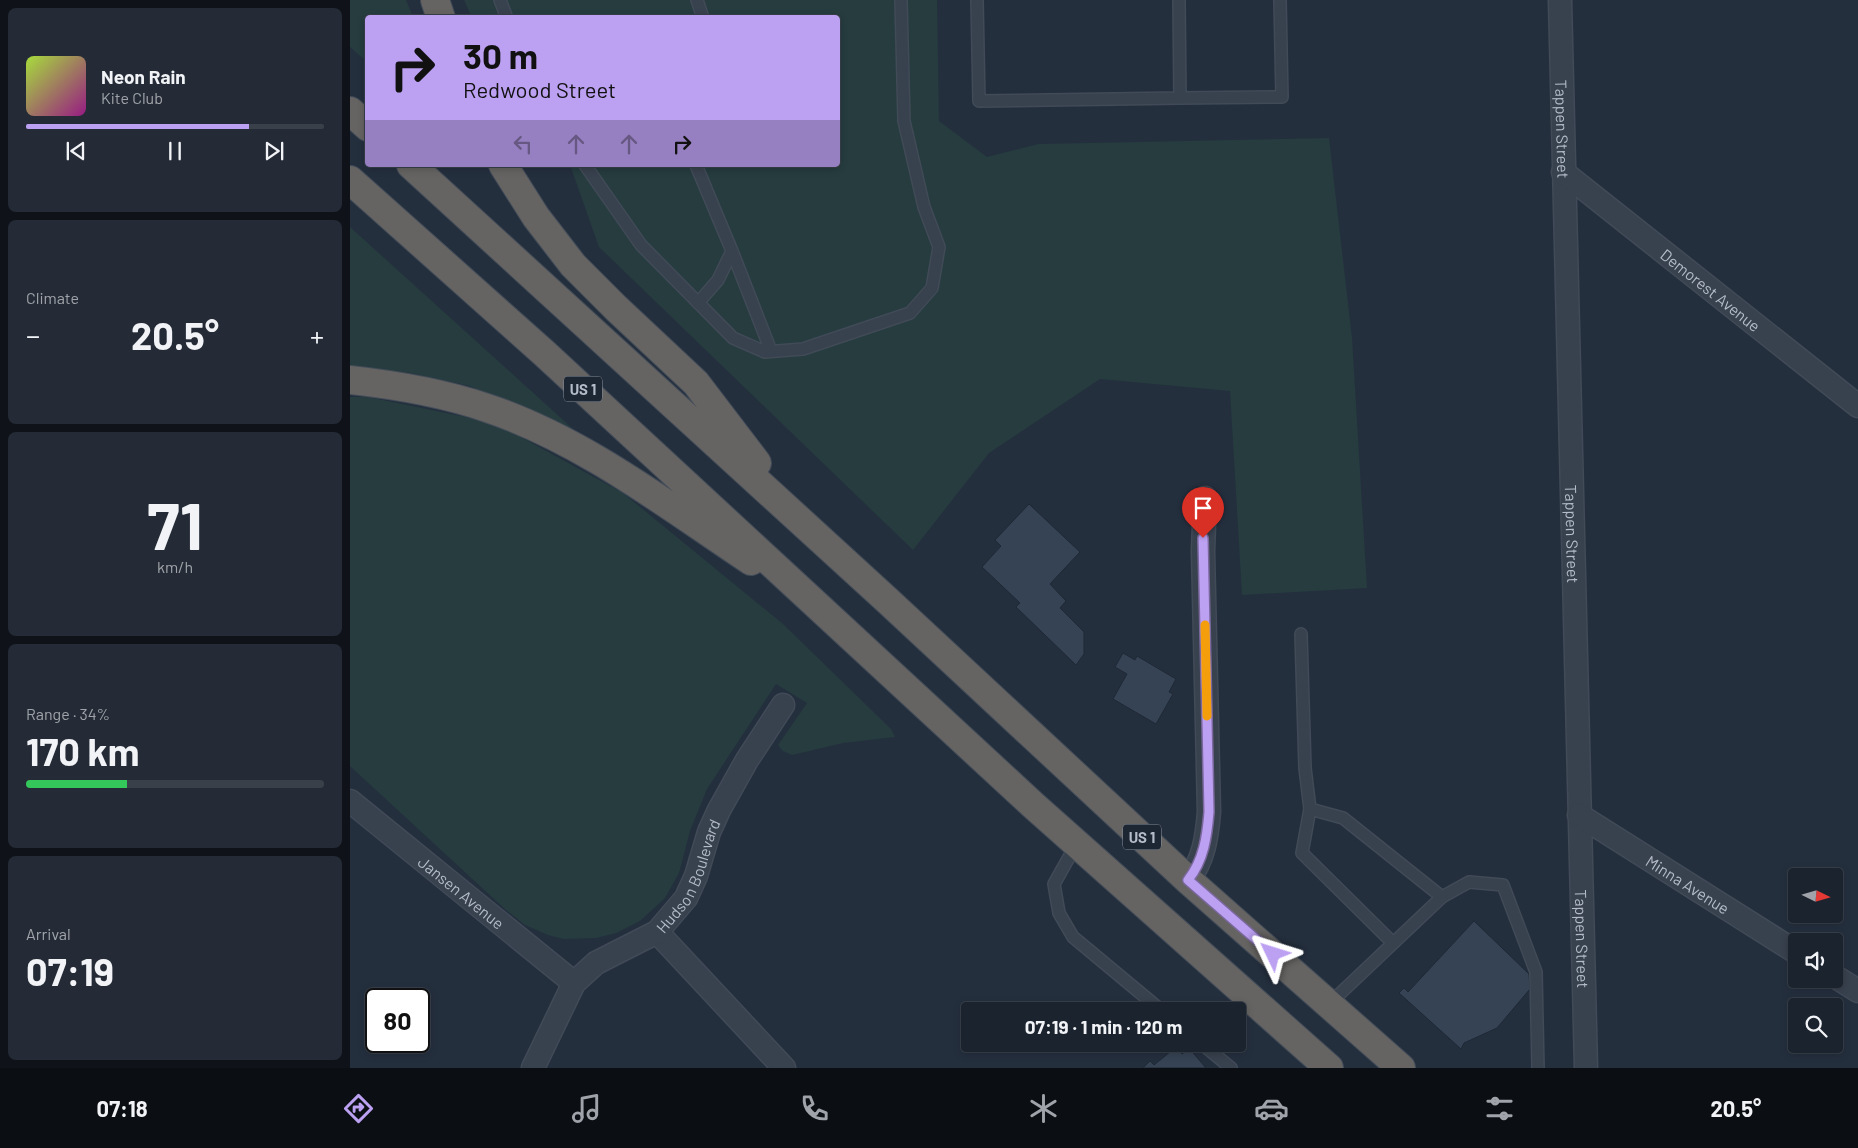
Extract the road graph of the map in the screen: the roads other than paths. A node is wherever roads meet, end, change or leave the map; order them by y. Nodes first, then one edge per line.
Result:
1 (434, 0) edge
2 (500, 0) edge
3 (697, 0) edge
4 (901, 0) edge
5 (977, 0) edge
6 (1179, 0) edge
7 (1280, 0) edge
8 (1560, 0) edge
9 (440, 15) edge
10 (506, 15) edge
11 (702, 15) edge
12 (1180, 98) junction
13 (350, 111) edge
14 (365, 124) edge
15 (413, 167) edge
16 (504, 167) edge
17 (590, 167) edge
18 (697, 167) edge
19 (1563, 172) junction
20 (350, 180) edge
21 (732, 251) junction
22 (698, 303) junction
23 (771, 352) junction
24 (350, 380) edge
25 (1858, 406) edge
26 (1205, 498) dead end
27 (801, 521) junction
28 (813, 602) junction
29 (1301, 634) dead end
30 (783, 704) dead end
31 (350, 801) edge
32 (1310, 809) junction
33 (1579, 815) junction
34 (1076, 843) junction
35 (1188, 880) junction
36 (1442, 897) junction
37 (657, 932) junction
38 (1393, 943) junction
39 (1788, 947) edge
40 (1843, 982) edge
41 (574, 983) junction
42 (1858, 991) edge
43 (1151, 1002) edge
44 (1329, 1004) junction
45 (1212, 1052) edge
46 (533, 1068) edge
47 (784, 1068) edge
48 (1231, 1068) edge
49 (1328, 1068) edge
50 (1401, 1068) edge
51 (1538, 1068) edge
52 (1586, 1068) edge

1 - 9 highway
2 - 10 lane
3 - 11 lane
4 - 23 lane
5 - 12 lane
6 - 12 lane
7 - 12 lane
8 - 19 street, Tappen Street
13 - 14 highway
15 - 27 highway, US 1
16 - 27 highway
17 - 22 lane
18 - 21 lane
19 - 25 street, Demorest Avenue
19 - 33 street, Tappen Street
20 - 28 highway, US 1
21 - 22 lane
21 - 23 lane
22 - 23 lane
24 - 28 highway
26 - 35 street
27 - 35 highway, US 1
28 - 34 highway, US 1
29 - 32 lane
30 - 37 street, Hudson Boulevard
31 - 41 street, Jansen Avenue
32 - 36 lane
32 - 38 lane
33 - 39 street, Minna Avenue
33 - 52 street, Tappen Street
34 - 43 lane
34 - 49 highway, US 1
35 - 44 highway, US 1
36 - 38 lane
36 - 51 lane
37 - 41 street, Hudson Boulevard
37 - 47 street
38 - 44 lane
40 - 42 street
41 - 46 street, Hudson Boulevard
44 - 50 highway, US 1
45 - 48 lane

